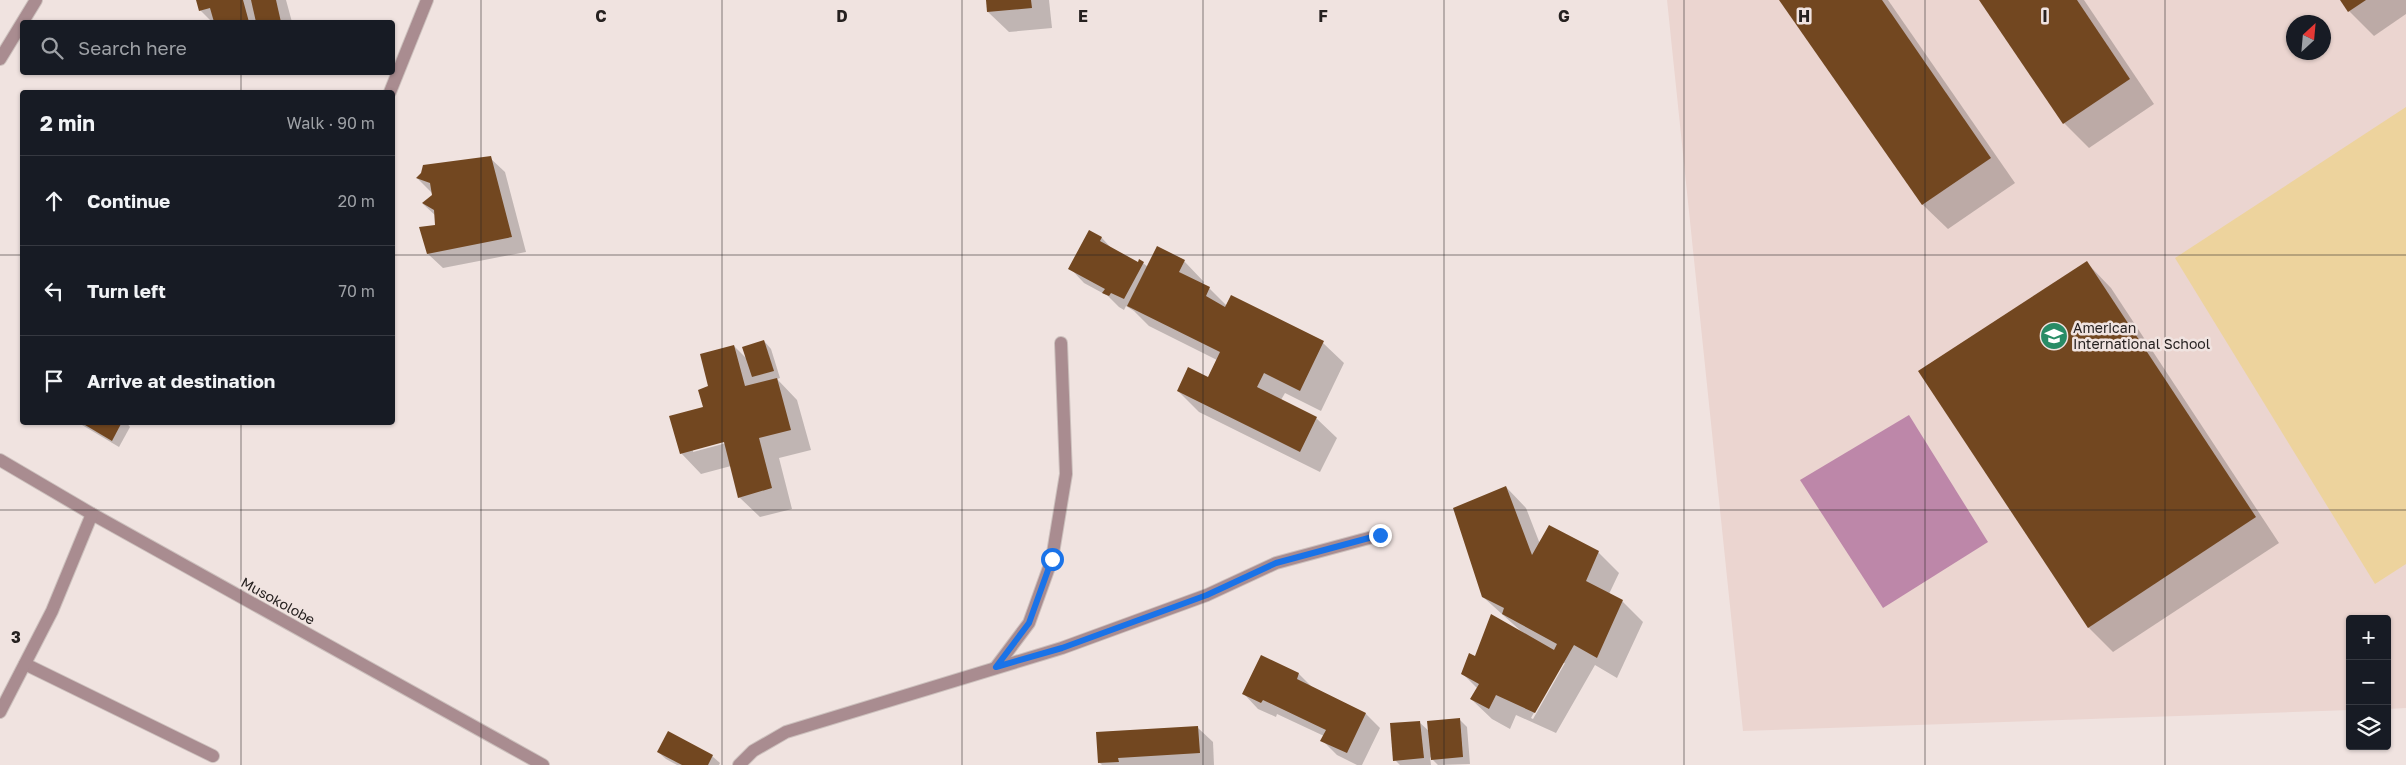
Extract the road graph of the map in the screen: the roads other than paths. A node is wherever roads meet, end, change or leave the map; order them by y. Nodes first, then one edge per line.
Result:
1 (36, 0) edge
2 (427, 0) edge
3 (24, 20) edge
4 (20, 26) edge
5 (0, 59) edge
6 (391, 90) edge
7 (1061, 343) dead end
8 (0, 460) edge
9 (92, 514) junction
10 (1380, 535) dead end
11 (25, 664) junction
12 (996, 667) junction
13 (0, 712) edge
14 (213, 756) dead end
15 (543, 765) edge
16 (739, 765) edge

1 - 3 street
2 - 6 street
4 - 5 street
7 - 12 street
8 - 9 street, Musokolobe
9 - 11 street
9 - 15 street, Musokolobe
10 - 12 street
11 - 13 street
11 - 14 street
12 - 16 street

